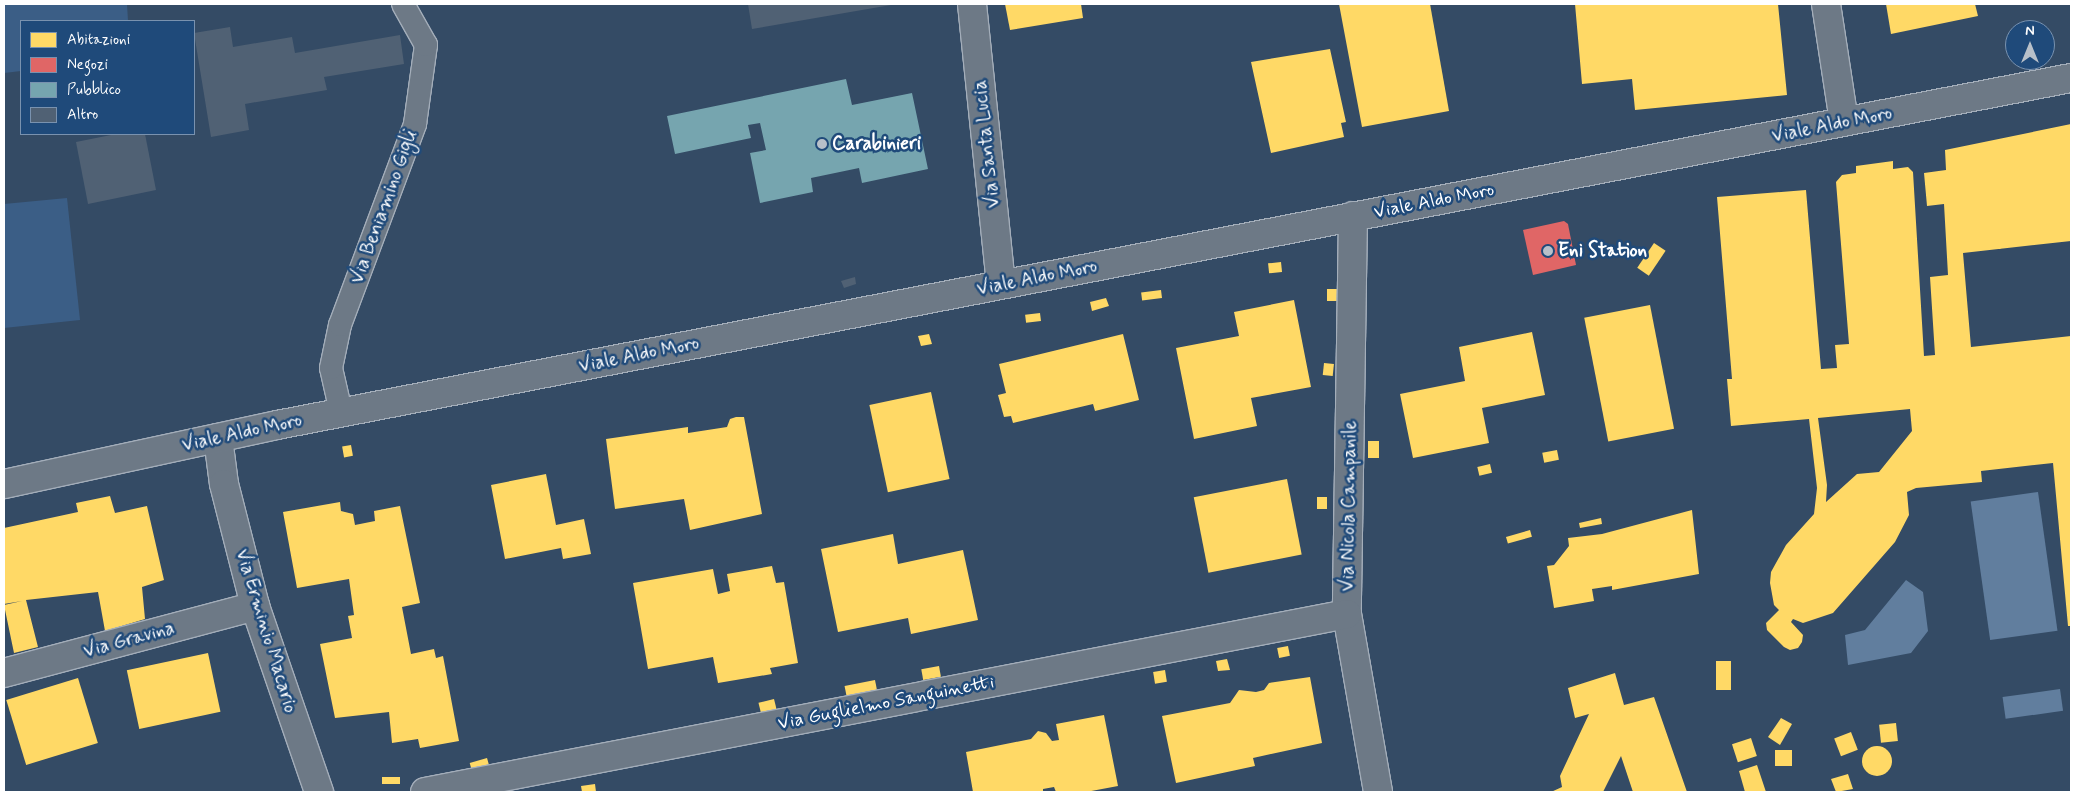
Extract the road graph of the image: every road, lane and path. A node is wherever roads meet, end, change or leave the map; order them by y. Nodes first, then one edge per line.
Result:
1 (403, 4) edge
2 (972, 4) edge
3 (1826, 4) edge
4 (2071, 78) edge
5 (1844, 122) junction
6 (1352, 216) junction
7 (1002, 284) junction
8 (341, 412) junction
9 (218, 438) junction
10 (4, 484) edge
11 (254, 606) junction
12 (1347, 614) junction
13 (4, 673) edge
14 (319, 792) edge
15 (425, 792) edge
16 (1378, 792) edge

1 - 8 lane, Via Beniamino Gigli
2 - 7 street, Via Santa Lucia
3 - 5 street
4 - 5 street, Viale Aldo Moro
5 - 6 street, Viale Aldo Moro
6 - 7 street, Viale Aldo Moro
6 - 12 street, Via Nicola Campanile
7 - 8 street, Viale Aldo Moro
8 - 9 street, Viale Aldo Moro
9 - 10 street, Viale Aldo Moro
9 - 11 street, Via Erminio Macario
11 - 13 street, Via Gravina
11 - 14 street, Via Erminio Macario
12 - 15 street, Via Guglielmo Sanguinetti
12 - 16 street, Via Nicola Campanile

